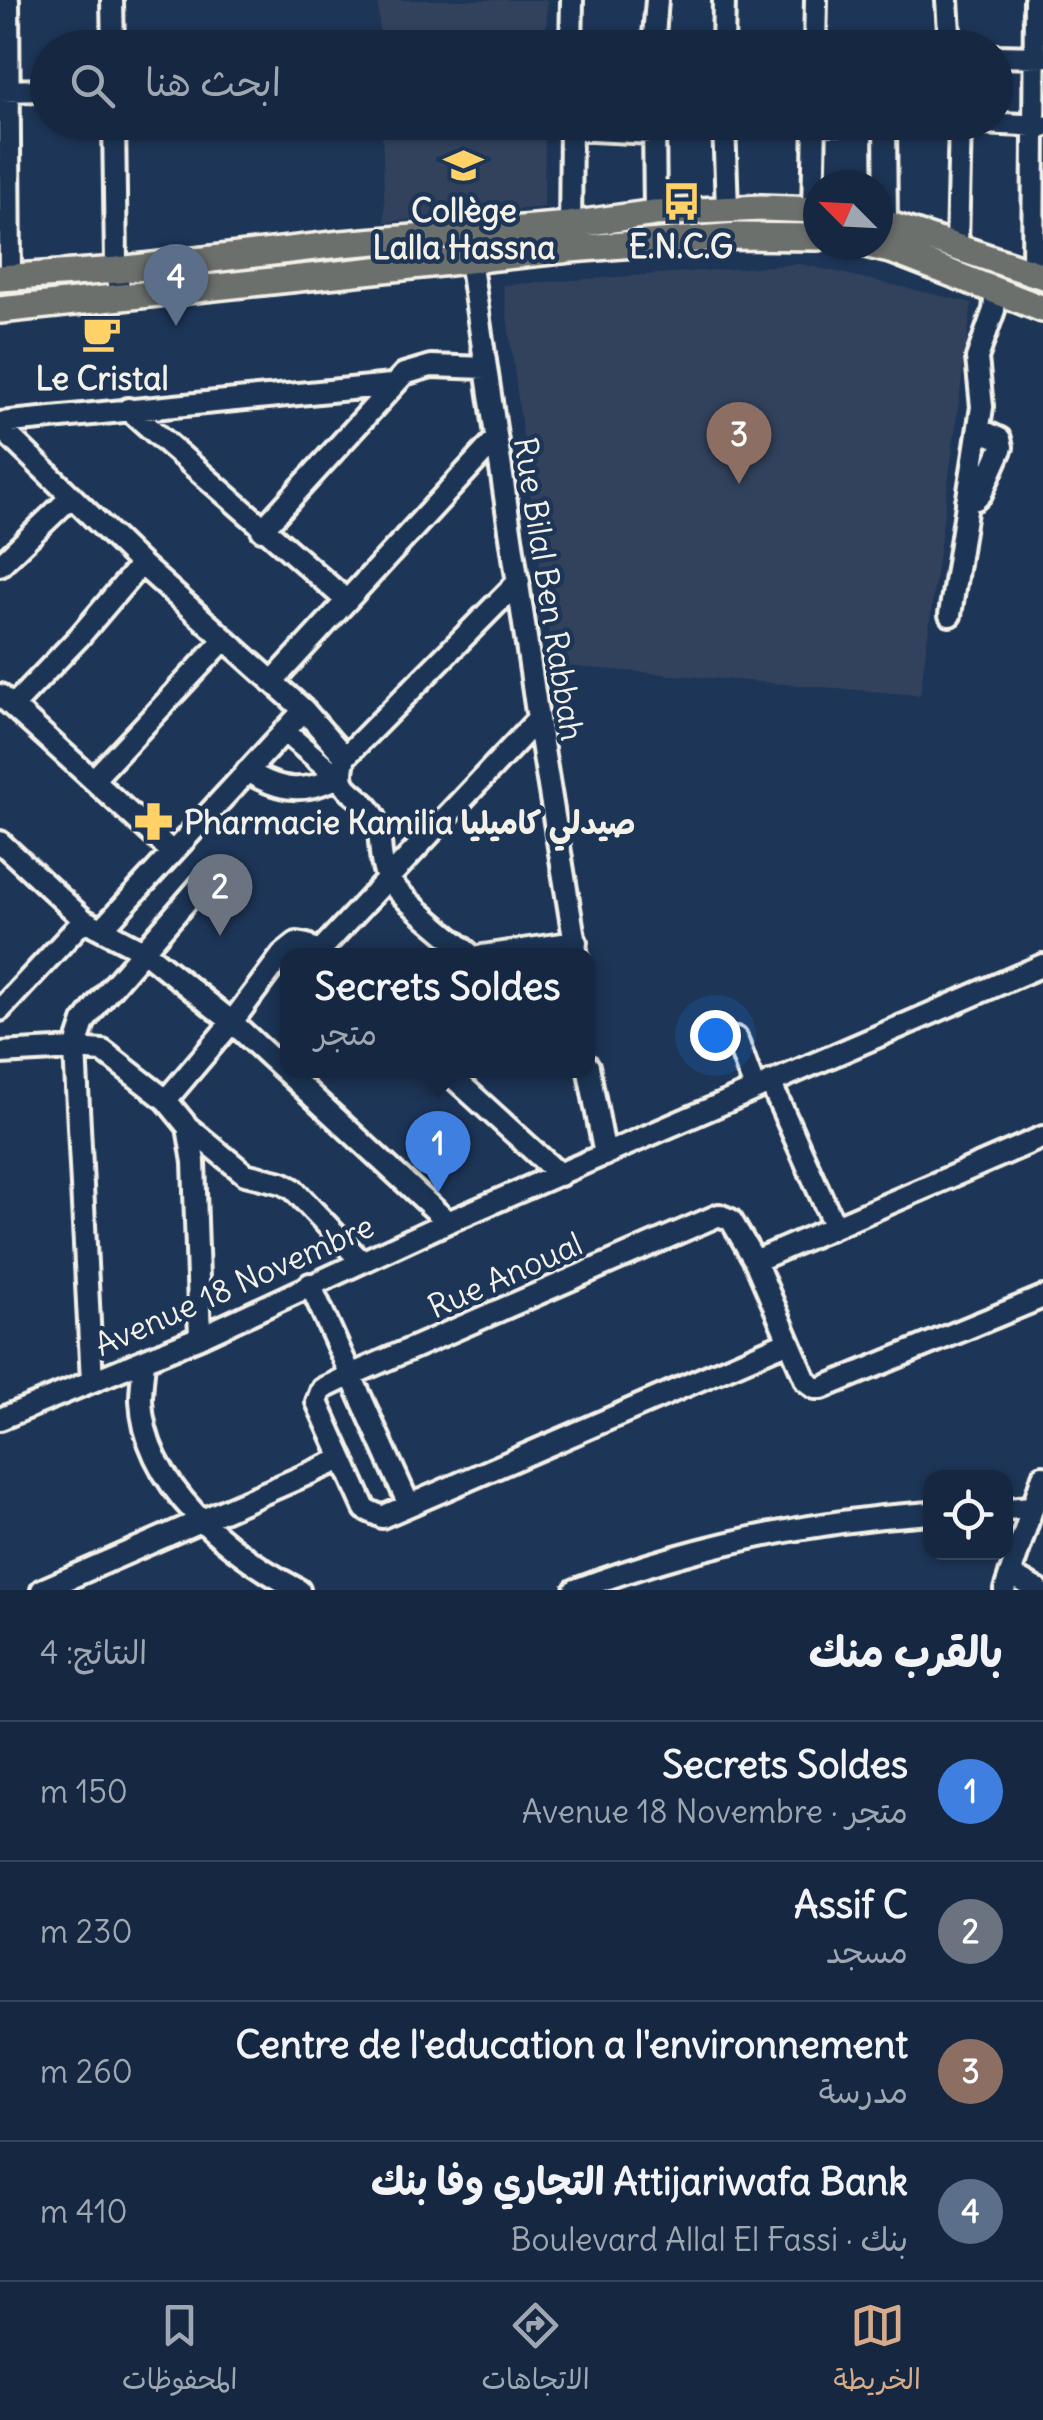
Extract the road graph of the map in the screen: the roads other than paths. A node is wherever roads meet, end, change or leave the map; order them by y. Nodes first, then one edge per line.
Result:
1 (8, 0) edge
2 (112, 0) edge
3 (572, 0) edge
4 (657, 0) edge
5 (724, 0) edge
6 (816, 0) edge
7 (947, 0) edge
8 (1035, 0) edge
9 (113, 30) edge
10 (571, 30) edge
11 (654, 30) edge
12 (723, 30) edge
13 (815, 30) edge
14 (949, 30) edge
15 (1013, 56) edge
16 (1038, 57) edge
17 (30, 90) edge
18 (4, 91) edge
19 (1013, 125) edge
20 (1038, 126) edge
21 (114, 140) edge
22 (571, 140) edge
23 (653, 140) edge
24 (725, 140) edge
25 (816, 140) edge
26 (885, 140) edge
27 (959, 140) edge
28 (816, 170) edge
29 (884, 170) edge
30 (1039, 196) edge
31 (727, 210) junction
32 (803, 210) edge
33 (655, 214) junction
34 (893, 225) edge
35 (468, 232) junction
36 (570, 237) junction
37 (803, 238) edge
38 (956, 245) junction
39 (893, 251) edge
40 (469, 259) junction
41 (118, 270) junction
42 (1038, 274) edge
43 (5, 277) edge
44 (1006, 294) junction
45 (120, 299) junction
46 (1043, 309) edge
47 (0, 310) edge
48 (486, 368) junction
49 (392, 385) junction
50 (128, 409) junction
51 (0, 425) edge
52 (495, 440) junction
53 (71, 497) junction
54 (262, 530) junction
55 (141, 564) junction
56 (0, 565) edge
57 (520, 581) junction
58 (346, 600) junction
59 (950, 615) dead end
60 (225, 639) junction
61 (272, 682) junction
62 (6, 701) edge
63 (304, 710) junction
64 (538, 719) junction
65 (284, 732) junction
66 (341, 770) junction
67 (248, 771) junction
68 (94, 779) junction
69 (2, 849) edge
70 (172, 852) junction
71 (204, 881) dead end
72 (388, 881) junction
73 (93, 924) junction
74 (325, 948) edge
75 (463, 948) edge
76 (577, 948) edge
77 (145, 952) junction
78 (280, 960) edge
79 (1043, 965) edge
80 (0, 1010) edge
81 (232, 1022) junction
82 (736, 1038) dead end
83 (75, 1049) junction
84 (0, 1054) edge
85 (280, 1066) edge
86 (292, 1078) edge
87 (454, 1078) edge
88 (590, 1078) edge
89 (763, 1086) junction
90 (166, 1100) junction
91 (188, 1126) junction
92 (1043, 1137) edge
93 (605, 1155) junction
94 (560, 1175) junction
95 (448, 1222) junction
96 (834, 1225) junction
97 (361, 1261) junction
98 (755, 1262) junction
99 (310, 1284) junction
100 (1043, 1298) edge
101 (200, 1337) junction
102 (789, 1341) junction
103 (134, 1366) junction
104 (353, 1374) junction
105 (92, 1381) junction
106 (0, 1419) edge
107 (342, 1459) junction
108 (1043, 1476) edge
109 (409, 1505) junction
110 (1032, 1508) junction
111 (1013, 1509) edge
112 (923, 1514) edge
113 (201, 1521) junction
114 (1007, 1582) edge
115 (42, 1590) edge
116 (299, 1590) edge
117 (575, 1590) edge
118 (1038, 1590) edge

1 - 18 street
2 - 9 street
3 - 10 street
4 - 11 street
5 - 12 street
6 - 13 street
7 - 14 street
8 - 16 street
15 - 16 street
16 - 20 street
17 - 18 street
18 - 43 street
19 - 20 street
20 - 30 street
21 - 41 street
22 - 36 street
23 - 33 street
24 - 31 street
25 - 28 street
26 - 29 street
27 - 38 street
30 - 42 street
31 - 32 main road
31 - 33 main road
33 - 36 main road
34 - 38 main road
35 - 36 main road
35 - 40 street, Rue Bilal Ben Rabbah
35 - 41 main road
36 - 37 main road
36 - 40 main road
38 - 42 main road
39 - 44 main road
40 - 45 main road
40 - 48 street, Rue Bilal Ben Rabbah
41 - 43 main road
41 - 45 street
44 - 46 main road
44 - 59 street
45 - 47 main road
48 - 49 street
48 - 52 street, Rue Bilal Ben Rabbah
49 - 50 street
49 - 54 street
50 - 51 street
50 - 54 street
51 - 53 street
52 - 57 street, Rue Bilal Ben Rabbah
52 - 58 street
53 - 55 street
53 - 56 street
54 - 58 street
55 - 60 street
55 - 62 street
57 - 64 street, Rue Bilal Ben Rabbah
57 - 66 street
58 - 61 street
60 - 61 street
60 - 68 street
61 - 63 street
62 - 68 street
63 - 65 street
63 - 66 street
64 - 72 street
64 - 76 street, Rue Bilal Ben Rabbah
65 - 66 street
65 - 67 street
66 - 67 street
66 - 72 street
67 - 70 street
68 - 70 street
69 - 73 street
70 - 73 street
71 - 77 street
72 - 74 street
72 - 75 street
73 - 77 street
73 - 80 street
77 - 81 street
77 - 83 street
78 - 81 street
79 - 89 street, Avenue 18 Novembre
81 - 85 street
81 - 90 street
82 - 89 street
83 - 84 street
83 - 90 street
83 - 105 street
86 - 95 street
87 - 94 street
88 - 93 street
89 - 93 street, Avenue 18 Novembre
89 - 96 street
90 - 91 street
91 - 97 street
91 - 101 street
92 - 96 street
93 - 94 street, Avenue 18 Novembre
94 - 95 street, Avenue 18 Novembre
95 - 97 street, Avenue 18 Novembre
96 - 98 street
97 - 99 street, Avenue 18 Novembre
98 - 102 street
98 - 104 street, Rue Anoual
99 - 101 street, Avenue 18 Novembre
99 - 104 street
100 - 102 street
101 - 103 street, Avenue 18 Novembre
102 - 109 street
103 - 105 street, Avenue 18 Novembre
103 - 113 street
104 - 107 street, Rue Anoual
104 - 109 street
105 - 106 street, Avenue 18 Novembre
107 - 109 street
107 - 113 street
108 - 110 street
110 - 111 street
110 - 114 street
112 - 117 street
113 - 115 street
113 - 116 street
114 - 118 street

